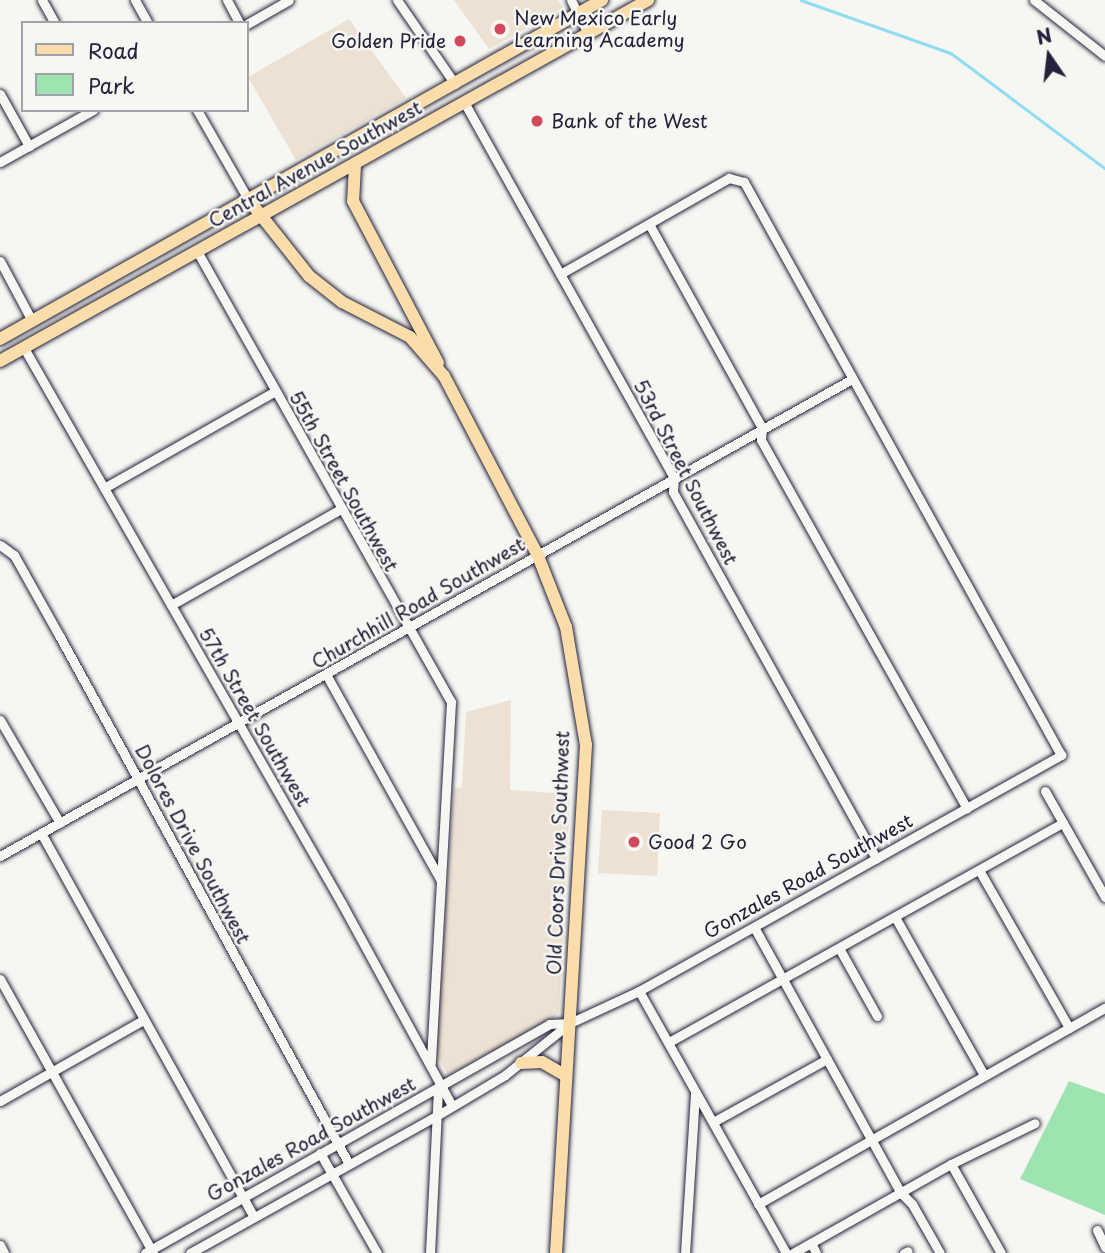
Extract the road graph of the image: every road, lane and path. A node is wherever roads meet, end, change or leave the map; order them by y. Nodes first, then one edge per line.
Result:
1 (42, 0) edge
2 (135, 0) edge
3 (227, 0) edge
4 (289, 0) edge
5 (397, 0) edge
6 (571, 0) edge
7 (602, 0) edge
8 (648, 0) edge
9 (1034, 0) edge
10 (578, 12) junction
11 (54, 21) edge
12 (147, 21) edge
13 (239, 21) edge
14 (248, 23) edge
15 (588, 34) junction
16 (1105, 56) edge
17 (455, 84) junction
18 (0, 94) edge
19 (464, 102) junction
20 (89, 112) edge
21 (198, 112) edge
22 (29, 146) junction
23 (0, 162) edge
24 (355, 165) junction
25 (248, 199) junction
26 (262, 218) junction
27 (649, 224) junction
28 (197, 251) junction
29 (0, 261) edge
30 (560, 274) junction
31 (32, 321) junction
32 (0, 339) edge
33 (24, 348) junction
34 (0, 361) edge
35 (444, 376) junction
36 (852, 379) junction
37 (274, 392) junction
38 (762, 428) junction
39 (674, 477) junction
40 (104, 488) junction
41 (341, 509) junction
42 (0, 545) edge
43 (538, 556) junction
44 (171, 605) junction
45 (407, 630) junction
46 (327, 676) junction
47 (0, 720) edge
48 (240, 723) junction
49 (135, 781) junction
50 (1045, 791) dead end
51 (967, 808) junction
52 (60, 823) junction
53 (1063, 823) junction
54 (41, 833) junction
55 (0, 856) edge
56 (876, 858) junction
57 (979, 870) junction
58 (441, 879) junction
59 (1105, 897) edge
60 (895, 917) junction
61 (754, 927) junction
62 (839, 948) junction
63 (0, 979) edge
64 (783, 979) junction
65 (639, 991) junction
66 (1105, 1008) edge
67 (877, 1016) dead end
68 (144, 1020) junction
69 (570, 1023) junction
70 (1069, 1028) junction
71 (670, 1042) junction
72 (827, 1059) junction
73 (430, 1062) junction
74 (521, 1063) junction
75 (52, 1072) junction
76 (984, 1075) junction
77 (566, 1076) junction
78 (440, 1087) junction
79 (695, 1091) junction
80 (0, 1101) edge
81 (452, 1107) junction
82 (438, 1115) junction
83 (713, 1122) junction
84 (1035, 1123) dead end
85 (872, 1140) junction
86 (337, 1143) junction
87 (320, 1153) junction
88 (349, 1164) junction
89 (951, 1164) junction
90 (332, 1174) junction
91 (900, 1192) junction
92 (243, 1198) junction
93 (758, 1203) junction
94 (254, 1217) junction
95 (1097, 1230) dead end
96 (811, 1244) junction
97 (0, 1245) edge
98 (1105, 1247) edge
99 (373, 1251) edge
100 (150, 1252) edge
101 (4, 1253) edge
102 (190, 1253) edge
103 (430, 1253) edge
104 (555, 1253) edge
105 (685, 1253) edge
106 (786, 1253) edge
107 (793, 1253) edge
108 (816, 1253) edge
109 (940, 1253) edge
110 (1001, 1253) edge

1 - 11 street
2 - 12 street
3 - 13 street
4 - 14 street
5 - 17 street
6 - 10 street
7 - 10 main road
8 - 15 main road, Central Avenue Southwest
9 - 16 street
10 - 15 street
10 - 17 main road
15 - 19 main road, Central Avenue Southwest
17 - 25 main road
18 - 22 street
19 - 24 main road, Central Avenue Southwest
19 - 30 street, 53rd Street Southwest
20 - 22 street
21 - 25 street
22 - 23 street
24 - 26 main road, Central Avenue Southwest
24 - 35 main road
25 - 26 main road, Old Coors Drive Southwest
25 - 31 main road
26 - 28 main road, Central Avenue Southwest
26 - 35 main road, Old Coors Drive Southwest
27 - 30 street
27 - 36 street
27 - 38 street
28 - 33 main road, Central Avenue Southwest
28 - 37 street, 55th Street Southwest
29 - 31 street
30 - 39 street, 53rd Street Southwest
31 - 32 main road
33 - 34 main road, Central Avenue Southwest
33 - 40 street, 57th Street Southwest
35 - 43 main road, Old Coors Drive Southwest
36 - 38 street, Churchhill Road Southwest
36 - 51 street, Gonzales Road Southwest
37 - 40 street
37 - 41 street, 55th Street Southwest
38 - 39 street, Churchhill Road Southwest
38 - 51 street
39 - 43 street, Churchhill Road Southwest
39 - 56 street, 53rd Street Southwest
40 - 44 street, 57th Street Southwest
41 - 44 street
41 - 45 street, 55th Street Southwest
42 - 49 street, Dolores Drive Southwest
43 - 45 street, Churchhill Road Southwest
43 - 69 main road, Old Coors Drive Southwest
44 - 48 street, 57th Street Southwest
45 - 46 street, Churchhill Road Southwest
45 - 58 street, 55th Street Southwest
46 - 48 street, Churchhill Road Southwest
46 - 58 street
47 - 52 street
48 - 49 street, Churchhill Road Southwest
48 - 73 street, 57th Street Southwest
49 - 52 street, Churchhill Road Southwest
49 - 86 street, Dolores Drive Southwest
50 - 53 street
51 - 56 street, Gonzales Road Southwest
52 - 54 street, Churchhill Road Southwest
53 - 57 street
53 - 59 street
54 - 55 street, Churchhill Road Southwest
54 - 68 street
56 - 61 street, Gonzales Road Southwest
57 - 60 street
57 - 70 street
58 - 73 street, 55th Street Southwest
60 - 62 street
60 - 76 street
61 - 64 street
61 - 65 street, Gonzales Road Southwest
62 - 64 street
62 - 67 street
63 - 75 street
64 - 71 street
64 - 72 street
65 - 69 street, Gonzales Road Southwest
65 - 71 street
66 - 70 street
68 - 75 street
68 - 92 street
69 - 74 street, Gonzales Road Southwest
69 - 77 main road, Old Coors Drive Southwest
69 - 78 street, Gonzales Road Southwest
70 - 76 street
71 - 79 street
72 - 83 street
72 - 85 street
73 - 78 street, 57th Street Southwest
74 - 77 main road
74 - 81 street, Gonzales Road Southwest
75 - 80 street
75 - 100 street
76 - 85 street
77 - 104 main road, Old Coors Drive Southwest
78 - 81 street, 57th Street Southwest
78 - 82 street
78 - 86 street, Gonzales Road Southwest
79 - 83 street
79 - 105 street
81 - 82 street, Gonzales Road Southwest
82 - 88 street, Gonzales Road Southwest
82 - 103 street
83 - 93 street
84 - 89 street
85 - 91 street
85 - 93 street
86 - 87 street, Gonzales Road Southwest
86 - 88 street, Dolores Drive Southwest
87 - 90 street
87 - 92 street, Gonzales Road Southwest
88 - 90 street, Gonzales Road Southwest
89 - 91 street
89 - 110 street
90 - 94 street, Gonzales Road Southwest
90 - 99 street
91 - 96 street
91 - 109 street
92 - 94 street
92 - 100 street, Gonzales Road Southwest
93 - 106 street
94 - 102 street, Gonzales Road Southwest
95 - 98 street
96 - 107 street
96 - 108 street
97 - 101 street

